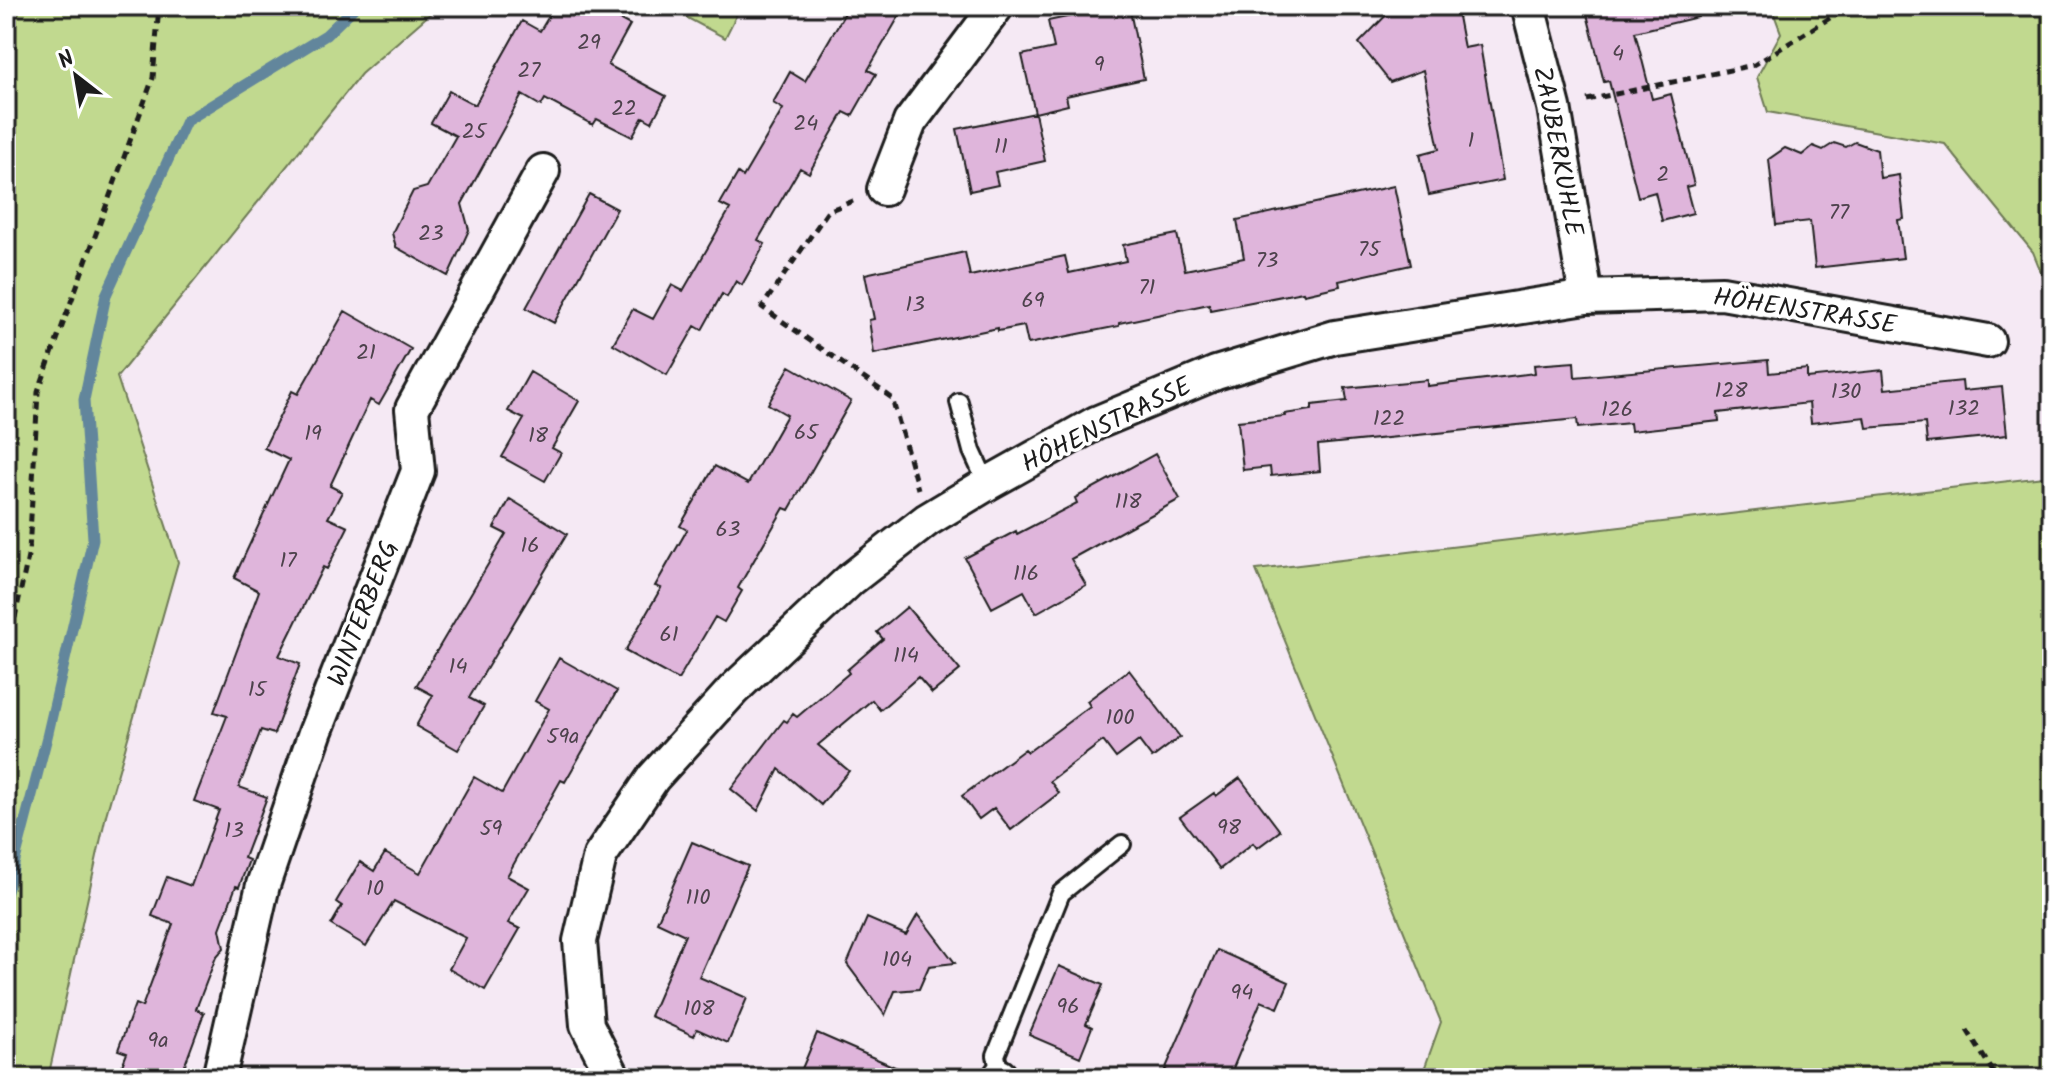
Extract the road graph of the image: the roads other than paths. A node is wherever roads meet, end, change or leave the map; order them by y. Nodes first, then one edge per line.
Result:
1 (997, 6) edge
2 (1528, 6) edge
3 (543, 171) dead end
4 (884, 189) road end
5 (1586, 297) junction
6 (1988, 341) dead end
7 (959, 402) dead end
8 (987, 484) junction
9 (1122, 844) dead end
10 (999, 1077) edge
11 (219, 1078) edge
12 (614, 1078) edge

1 - 4 street
2 - 5 street, ZAUBERKUHLE
3 - 11 street, WINTERBERG
5 - 6 street, HÖHENSTRASSE
5 - 8 street, HÖHENSTRASSE
7 - 8 lane
8 - 12 street, HÖHENSTRASSE
9 - 10 lane

